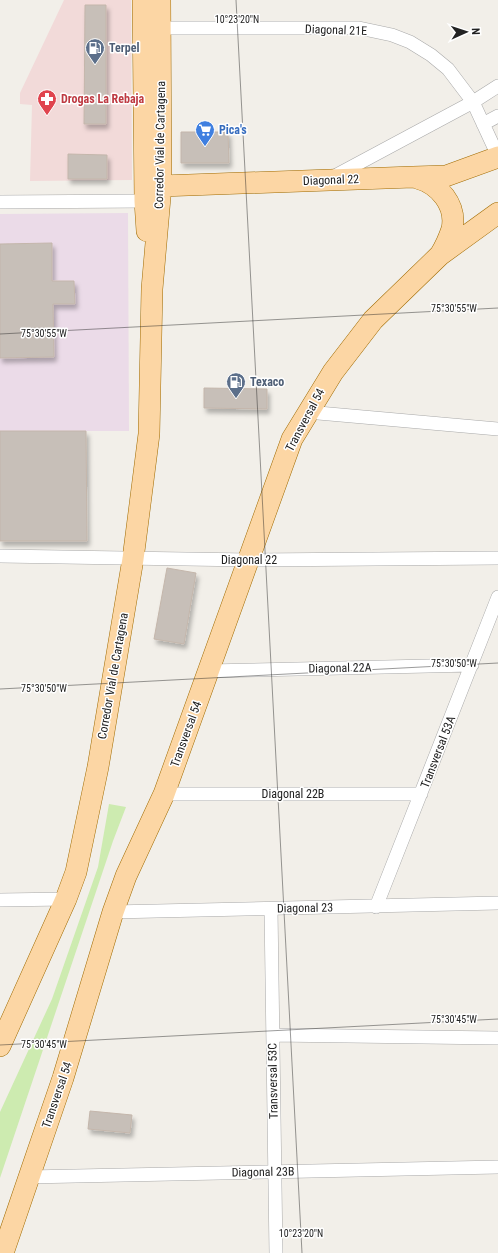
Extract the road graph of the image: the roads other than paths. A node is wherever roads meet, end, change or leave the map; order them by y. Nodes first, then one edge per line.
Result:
1 (143, 0) edge
2 (160, 0) edge
3 (160, 28) junction
4 (498, 86) edge
5 (473, 102) junction
6 (498, 116) edge
7 (483, 124) junction
8 (498, 156) edge
9 (413, 177) junction
10 (328, 180) junction
11 (161, 186) junction
12 (145, 201) junction
13 (0, 202) edge
14 (498, 213) edge
15 (440, 255) junction
16 (152, 289) junction
17 (307, 412) junction
18 (498, 429) edge
19 (0, 556) edge
20 (498, 558) edge
21 (133, 559) junction
22 (248, 560) junction
23 (498, 596) edge
24 (472, 665) junction
25 (208, 671) junction
26 (164, 794) junction
27 (421, 794) junction
28 (66, 899) junction
29 (0, 900) edge
30 (498, 903) edge
31 (376, 907) junction
32 (271, 909) junction
33 (113, 912) junction
34 (273, 1035) junction
35 (498, 1038) edge
36 (0, 1046) edge
37 (498, 1167) edge
38 (275, 1172) junction
39 (28, 1177) junction
40 (3, 1249) edge
41 (276, 1253) edge

1 - 12 main road, Corredor Vial de Cartagena
2 - 3 main road, Corredor Vial de Cartagena
3 - 5 street, Diagonal 21E
3 - 11 main road, Corredor Vial de Cartagena
4 - 5 street
5 - 7 street, Diagonal 21E
5 - 10 street
6 - 7 street
7 - 8 street, Diagonal 21E
8 - 9 main road, Diagonal 22
9 - 10 main road, Diagonal 22
9 - 15 main road
10 - 11 main road, Diagonal 22
11 - 16 main road, Corredor Vial de Cartagena
12 - 13 street
12 - 16 main road, Corredor Vial de Cartagena
14 - 15 main road
15 - 17 main road, Transversal 54
16 - 21 main road, Corredor Vial de Cartagena
17 - 18 street
17 - 22 main road, Transversal 54
19 - 21 street, Diagonal 22
20 - 22 street, Diagonal 22
21 - 22 street, Diagonal 22
21 - 28 main road, Corredor Vial de Cartagena
22 - 25 main road, Transversal 54
23 - 24 street, Transversal 53A
24 - 25 street, Diagonal 22A
24 - 27 street, Transversal 53A
25 - 26 main road, Transversal 54
26 - 27 street, Diagonal 22B
26 - 33 main road, Transversal 54
27 - 31 street, Transversal 53A
28 - 29 street
28 - 36 main road, Corredor Vial de Cartagena
30 - 31 street, Diagonal 23
31 - 32 street, Diagonal 23
32 - 33 street, Diagonal 23
32 - 34 street, Transversal 53C
33 - 39 main road, Transversal 54
34 - 35 street
34 - 38 street, Transversal 53C
37 - 38 street, Diagonal 23B
38 - 39 street, Diagonal 23B
38 - 41 street, Transversal 53C
39 - 40 main road, Transversal 54

